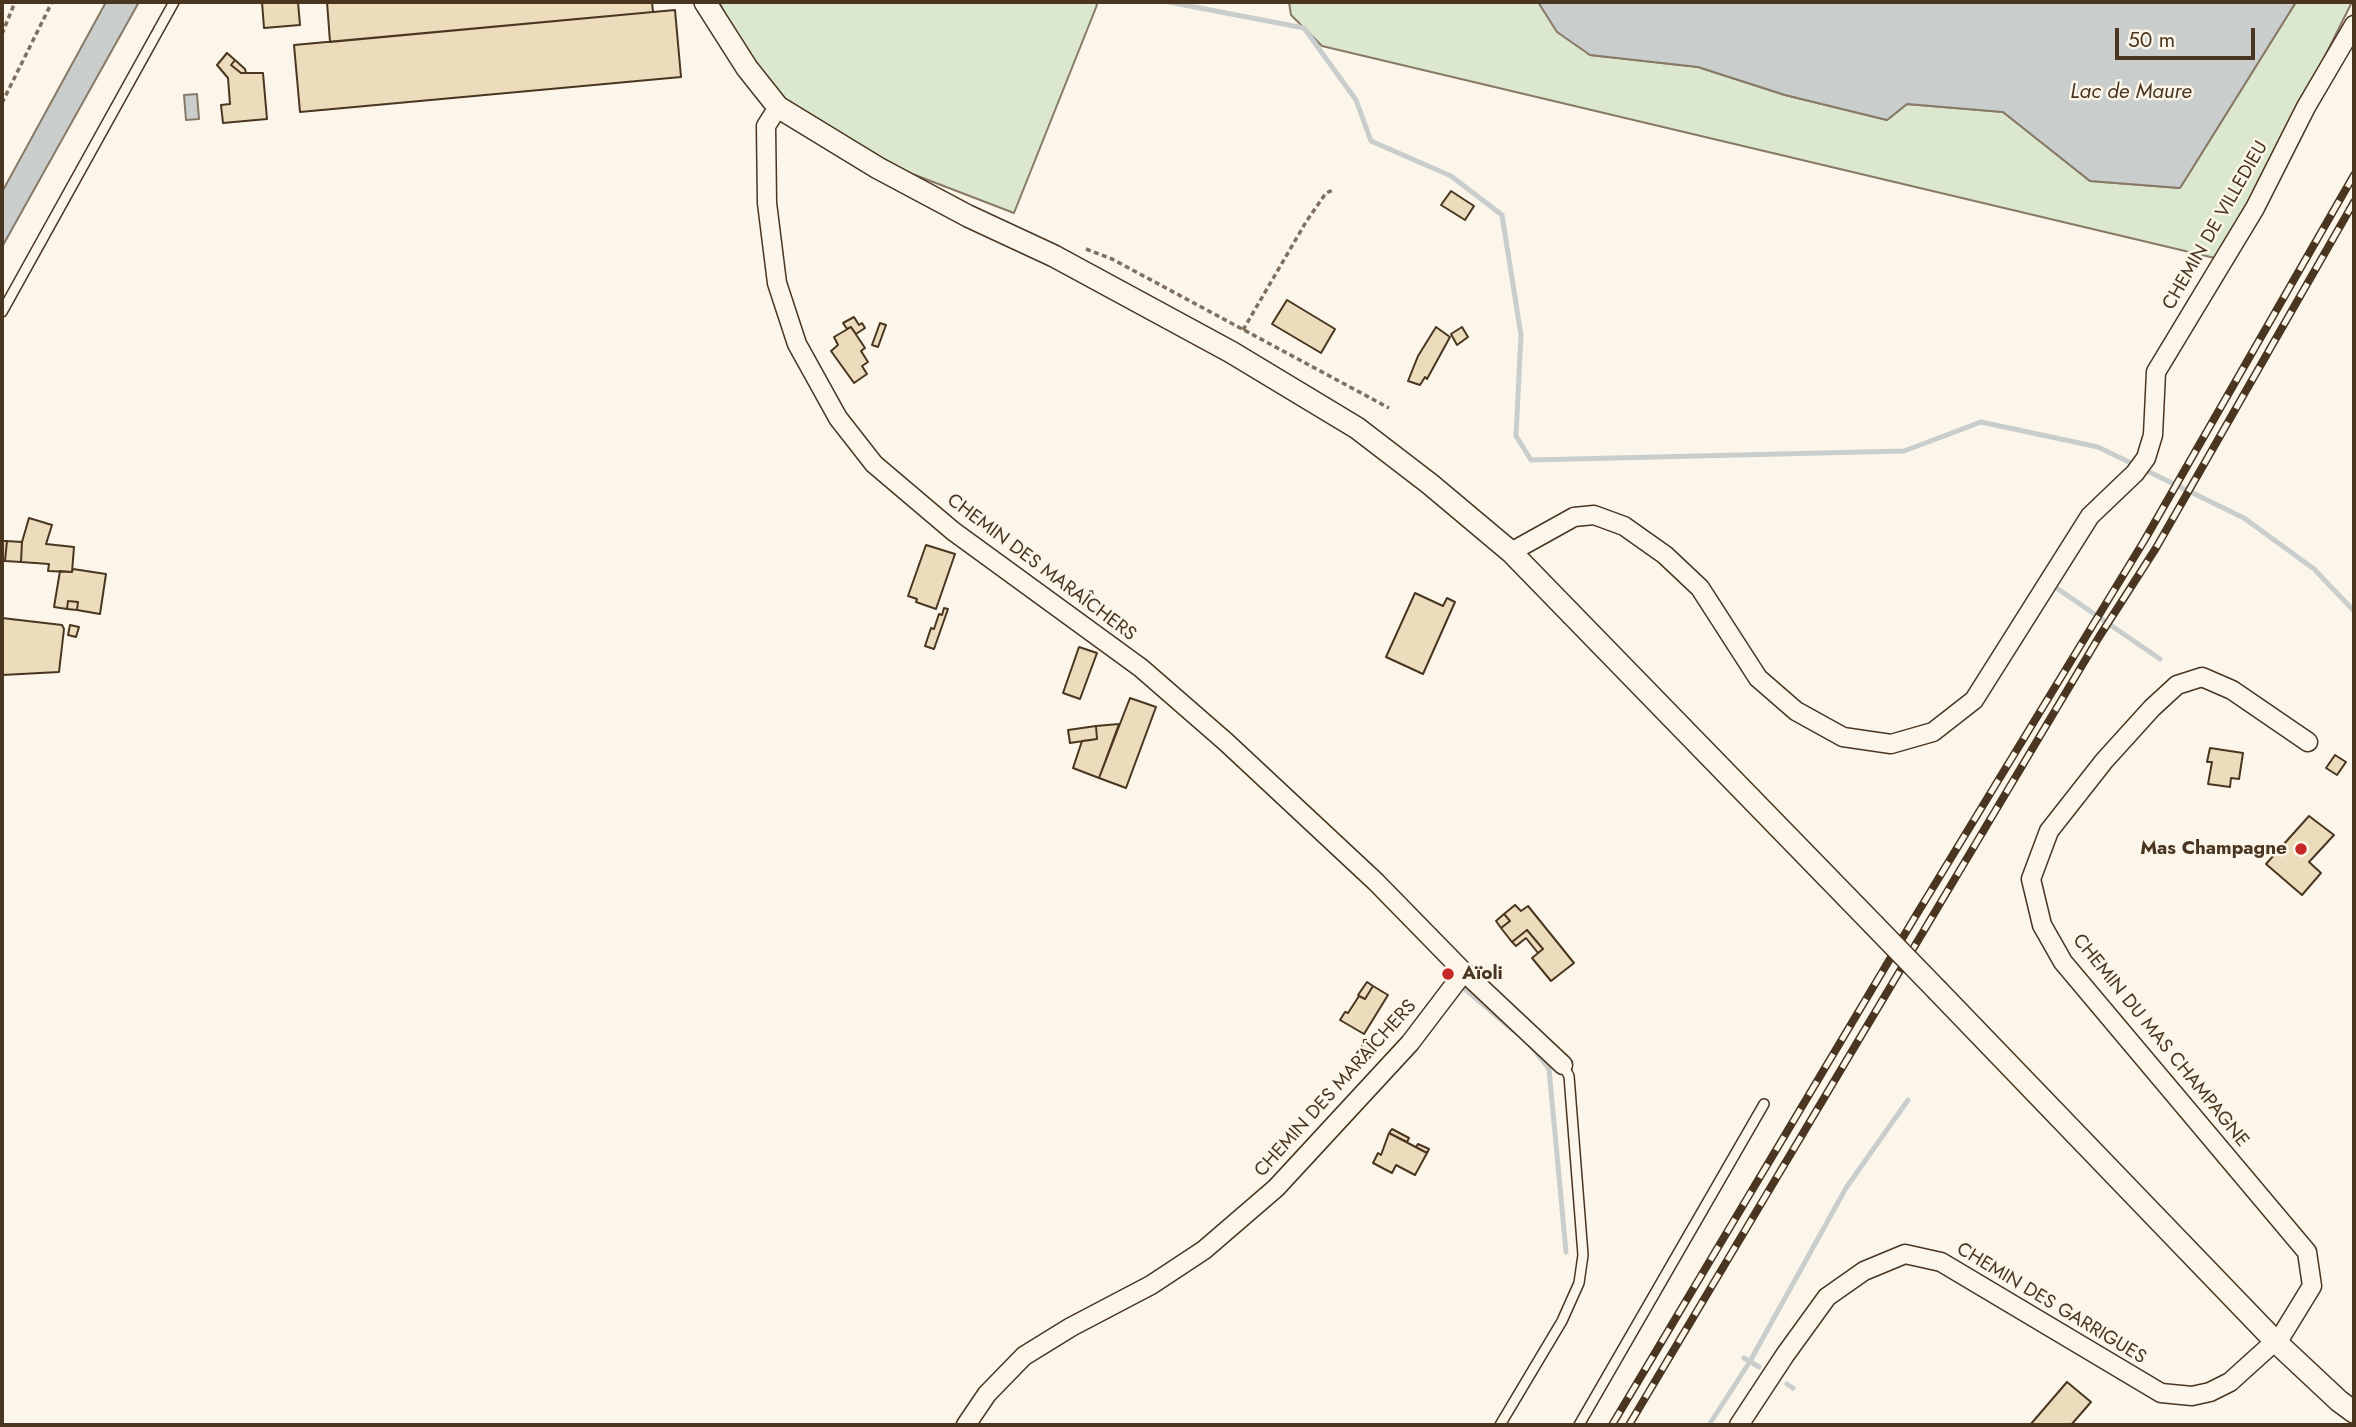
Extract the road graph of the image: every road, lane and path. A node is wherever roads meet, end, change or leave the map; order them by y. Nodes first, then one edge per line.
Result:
1 (15, 2) edge
2 (52, 2) edge
3 (173, 2) edge
4 (705, 2) edge
5 (2354, 25) edge
6 (2, 34) edge
7 (2, 103) edge
8 (778, 107) junction
9 (1334, 190) dead end
10 (1079, 246) dead end
11 (2, 312) edge
12 (1243, 330) junction
13 (1389, 408) dead end
14 (1511, 552) junction
15 (2308, 742) dead end
16 (1464, 972) junction
17 (1563, 1065) joint
18 (1764, 1104) dead end
19 (2276, 1342) junction
20 (2354, 1412) edge
21 (965, 1425) edge
22 (1500, 1425) edge
23 (1579, 1425) edge
24 (1739, 1425) edge

1 - 6 path
2 - 7 path
3 - 11 lane
4 - 8 street
5 - 14 street, CHEMIN DE VILLEDIEU
8 - 14 street
8 - 16 street, CHEMIN DES MARAÎCHERS
9 - 12 path
10 - 12 path
12 - 13 path
14 - 19 street, bridge
15 - 19 street, CHEMIN DU MAS CHAMPAGNE
16 - 17 street, CHEMIN DES MARAÎCHERS
16 - 21 street, CHEMIN DES MARAÎCHERS
17 - 22 lane
18 - 23 lane
19 - 20 street
19 - 24 street, CHEMIN DES GARRIGUES

